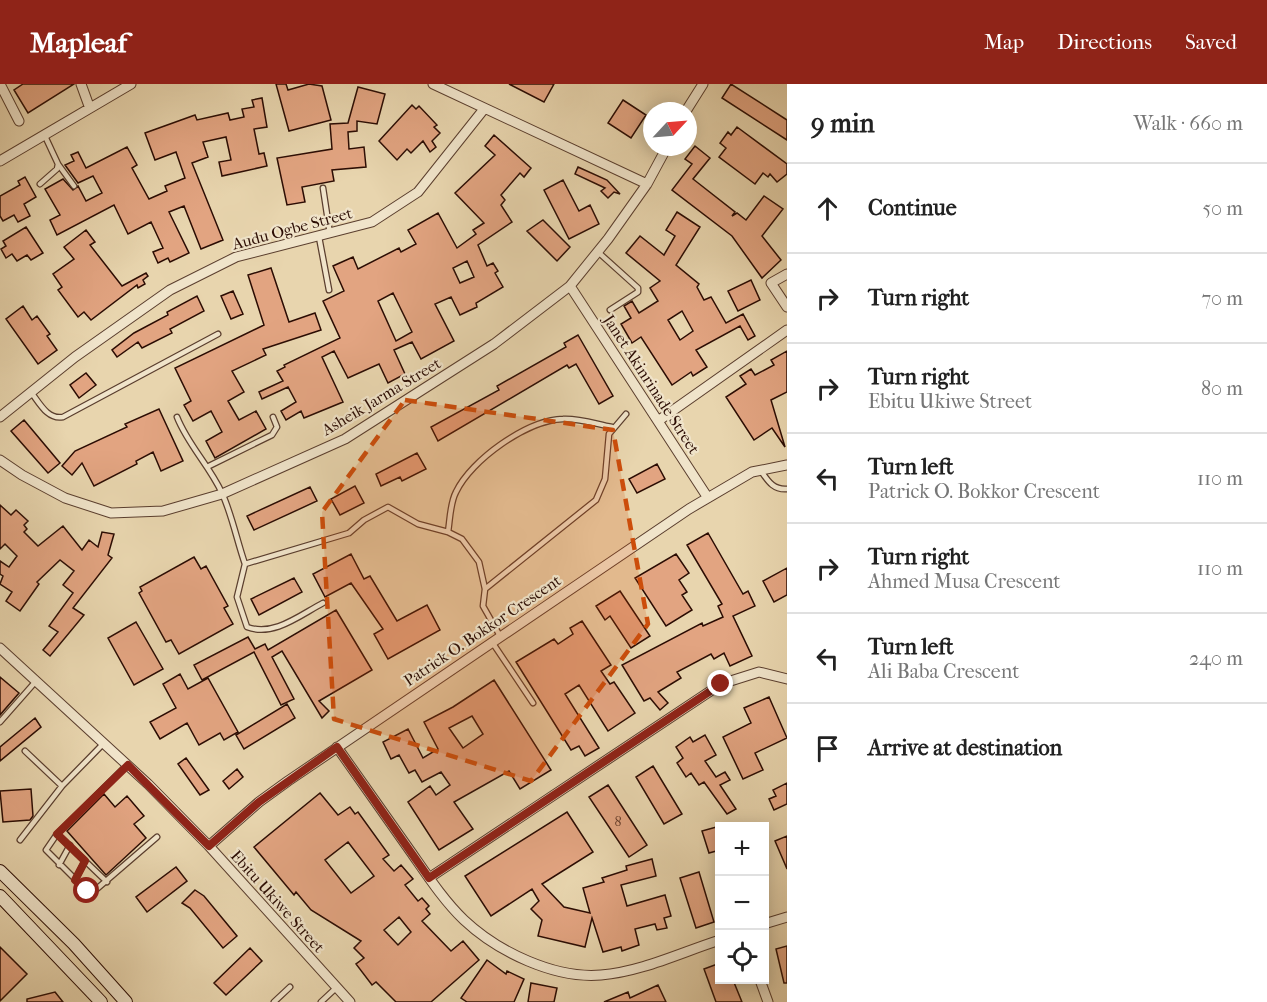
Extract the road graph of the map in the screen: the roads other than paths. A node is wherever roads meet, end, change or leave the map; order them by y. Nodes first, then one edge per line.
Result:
1 (0, 84) edge
2 (81, 84) edge
3 (131, 84) edge
4 (433, 84) edge
5 (703, 84) edge
6 (692, 102) edge
7 (89, 106) junction
8 (484, 109) junction
9 (19, 121) dead end
10 (44, 134) junction
11 (662, 156) edge
12 (0, 161) edge
13 (58, 164) junction
14 (40, 184) dead end
15 (647, 184) junction
16 (74, 186) dead end
17 (323, 188) dead end
18 (330, 234) junction
19 (319, 237) junction
20 (598, 252) junction
21 (787, 274) edge
22 (570, 286) junction
23 (329, 290) dead end
24 (787, 307) edge
25 (610, 310) dead end
26 (787, 330) edge
27 (219, 334) dead end
28 (31, 392) junction
29 (626, 414) dead end
30 (0, 417) edge
31 (177, 417) dead end
32 (273, 417) dead end
33 (658, 421) junction
34 (612, 427) junction
35 (0, 460) edge
36 (787, 465) edge
37 (207, 467) junction
38 (761, 471) junction
39 (787, 489) edge
40 (222, 494) junction
41 (708, 498) junction
42 (448, 532) junction
43 (245, 564) junction
44 (485, 589) junction
45 (323, 603) dead end
46 (500, 636) junction
47 (492, 642) junction
48 (0, 648) edge
49 (787, 679) edge
50 (37, 680) junction
51 (533, 703) dead end
52 (0, 722) edge
53 (104, 743) junction
54 (337, 747) junction
55 (25, 751) dead end
56 (128, 765) junction
57 (62, 786) junction
58 (57, 834) junction
59 (157, 837) dead end
60 (20, 840) dead end
61 (70, 846) junction
62 (209, 846) junction
63 (85, 861) junction
64 (59, 865) junction
65 (0, 871) edge
66 (429, 878) junction
67 (75, 880) junction
68 (107, 882) junction
69 (0, 896) edge
70 (787, 917) edge
71 (769, 923) edge
72 (715, 942) edge
73 (761, 984) edge
74 (290, 987) dead end
75 (336, 988) junction
76 (101, 1002) edge
77 (126, 1002) edge
78 (274, 1002) edge
79 (321, 1002) edge
80 (351, 1002) edge
81 (768, 1002) edge

1 - 9 street
2 - 7 street
3 - 7 street
4 - 8 street
5 - 6 street
7 - 10 street
8 - 15 street
8 - 18 street, Audu Ogbe Street
10 - 12 street
10 - 13 lane
11 - 15 street, Asheik Jarma Street
13 - 14 lane
13 - 16 lane
15 - 20 street, Asheik Jarma Street
17 - 18 lane
18 - 19 street, Audu Ogbe Street
19 - 23 lane
19 - 28 street, Audu Ogbe Street
20 - 22 street, Asheik Jarma Street
20 - 25 lane
21 - 24 street
22 - 33 street, Janet Akinrinade Street
22 - 40 street, Asheik Jarma Street
26 - 33 street
27 - 28 lane
28 - 30 street, Audu Ogbe Street
29 - 34 lane
31 - 37 lane
32 - 37 lane
33 - 41 street, Janet Akinrinade Street
34 - 42 lane
34 - 44 lane
35 - 40 street, Asheik Jarma Street
36 - 38 street, Patrick O. Bokkor Crescent
37 - 40 lane
38 - 39 lane
38 - 41 street, Patrick O. Bokkor Crescent
40 - 43 lane
41 - 46 street, Patrick O. Bokkor Crescent
42 - 43 lane
42 - 44 lane
43 - 45 lane
44 - 46 lane
46 - 47 street, Patrick O. Bokkor Crescent
47 - 51 lane
47 - 54 street, Patrick O. Bokkor Crescent
48 - 50 street, Ebitu Ukiwe Street
49 - 66 street
50 - 52 lane
50 - 53 street, Ebitu Ukiwe Street
53 - 56 street, Ebitu Ukiwe Street
53 - 57 lane
54 - 62 street, Patrick O. Bokkor Crescent
54 - 66 street
55 - 57 lane
56 - 58 lane
56 - 62 street, Ebitu Ukiwe Street
57 - 60 lane
58 - 61 lane
58 - 64 lane
59 - 68 lane
61 - 63 lane
61 - 64 lane
62 - 75 street, Ebitu Ukiwe Street
63 - 67 lane
63 - 68 lane
64 - 67 lane
65 - 77 main road
66 - 72 street
67 - 68 lane
69 - 76 main road
70 - 71 street
73 - 81 street
74 - 78 lane
75 - 79 lane
75 - 80 street, Ebitu Ukiwe Street

